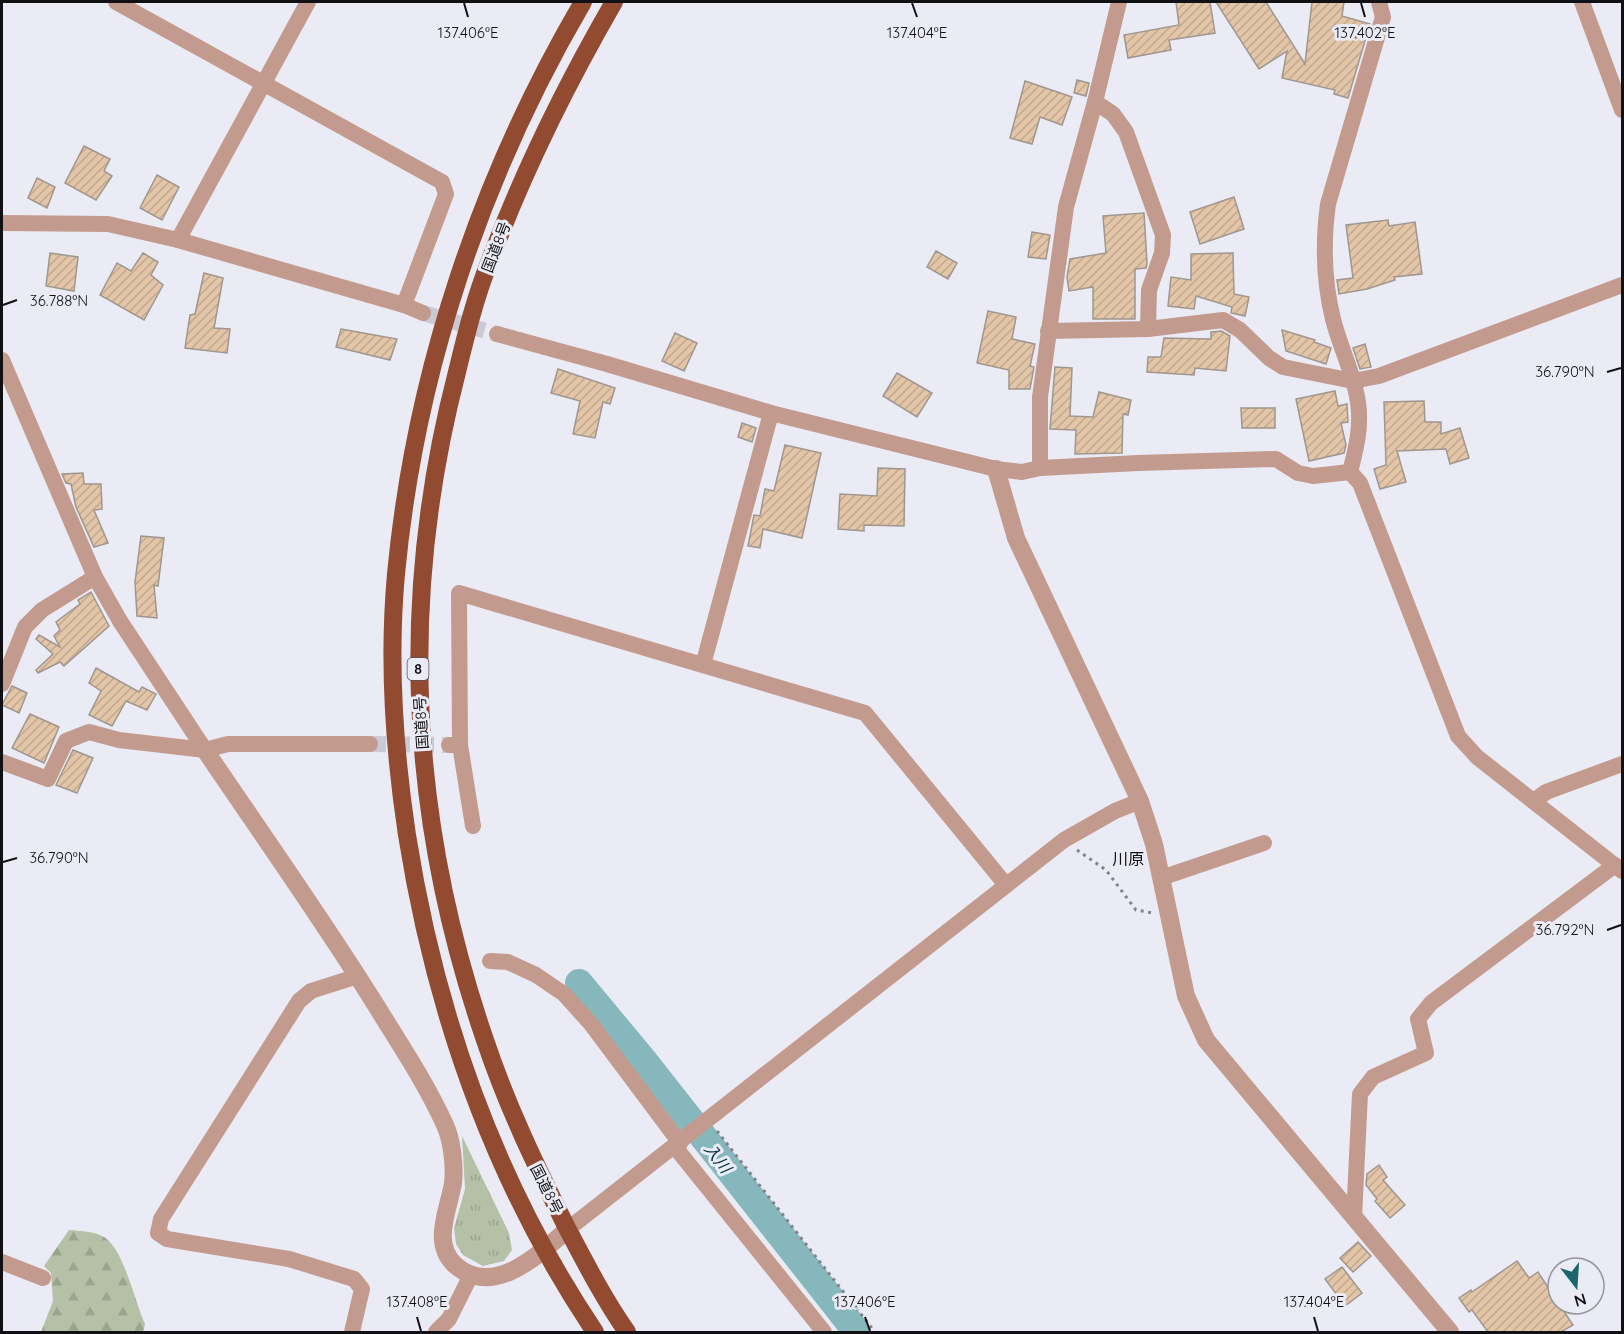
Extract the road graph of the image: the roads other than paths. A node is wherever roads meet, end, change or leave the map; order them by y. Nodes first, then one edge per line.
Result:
1 (116, 2) edge
2 (308, 2) edge
3 (583, 2) edge
4 (614, 2) edge
5 (1119, 2) edge
6 (1379, 2) edge
7 (1582, 2) edge
8 (262, 84) junction
9 (1095, 102) junction
10 (1623, 110) edge
11 (2, 223) edge
12 (178, 240) junction
13 (1623, 285) edge
14 (404, 304) junction
15 (423, 313) tunnel mouth
16 (1148, 329) junction
17 (1048, 331) junction
18 (497, 334) tunnel mouth
19 (2, 360) edge
20 (1353, 381) junction
21 (771, 413) junction
22 (1040, 468) junction
23 (996, 469) junction
24 (1350, 472) junction
25 (95, 577) junction
26 (703, 665) junction
27 (2, 684) edge
28 (370, 744) tunnel mouth
29 (205, 750) junction
30 (2, 762) edge
31 (1623, 764) edge
32 (1140, 801) junction
33 (1534, 801) junction
34 (473, 826) dead end
35 (1264, 843) dead end
36 (1619, 868) edge
37 (1161, 878) junction
38 (1006, 885) junction
39 (490, 961) dead end
40 (358, 976) junction
41 (677, 1145) junction
42 (1354, 1218) junction
43 (568, 1228) junction
44 (544, 1250) junction
45 (2, 1263) edge
46 (471, 1275) junction
47 (43, 1278) dead end
48 (352, 1332) edge
49 (436, 1332) edge
50 (595, 1332) edge
51 (627, 1332) edge
52 (824, 1332) edge
53 (1450, 1332) edge

1 - 8 street
2 - 8 street
3 - 44 highway, 国道8号 / 8
4 - 43 highway, 国道8号 / 8
5 - 9 street
6 - 20 street
7 - 10 street
8 - 12 street
8 - 14 street
9 - 16 street
9 - 17 street
11 - 12 street
12 - 14 street
13 - 20 street
14 - 15 street
16 - 17 street
16 - 20 street
17 - 22 street
18 - 21 street
19 - 25 street
20 - 24 street
21 - 23 street
21 - 26 street
22 - 23 street
22 - 24 street
23 - 32 street
24 - 33 street
25 - 27 street
25 - 29 street
26 - 34 street
26 - 38 street
28 - 29 street
29 - 30 street
29 - 40 street
31 - 33 street
32 - 37 street
32 - 38 street
33 - 36 street
35 - 37 street
36 - 42 street
37 - 42 street
38 - 41 street
39 - 41 street
40 - 46 street
40 - 48 street
41 - 43 street
41 - 52 street
42 - 53 street
43 - 44 street
43 - 51 highway, 国道8号 / 8
44 - 46 street
44 - 50 highway, 国道8号 / 8
45 - 47 street
46 - 49 street

